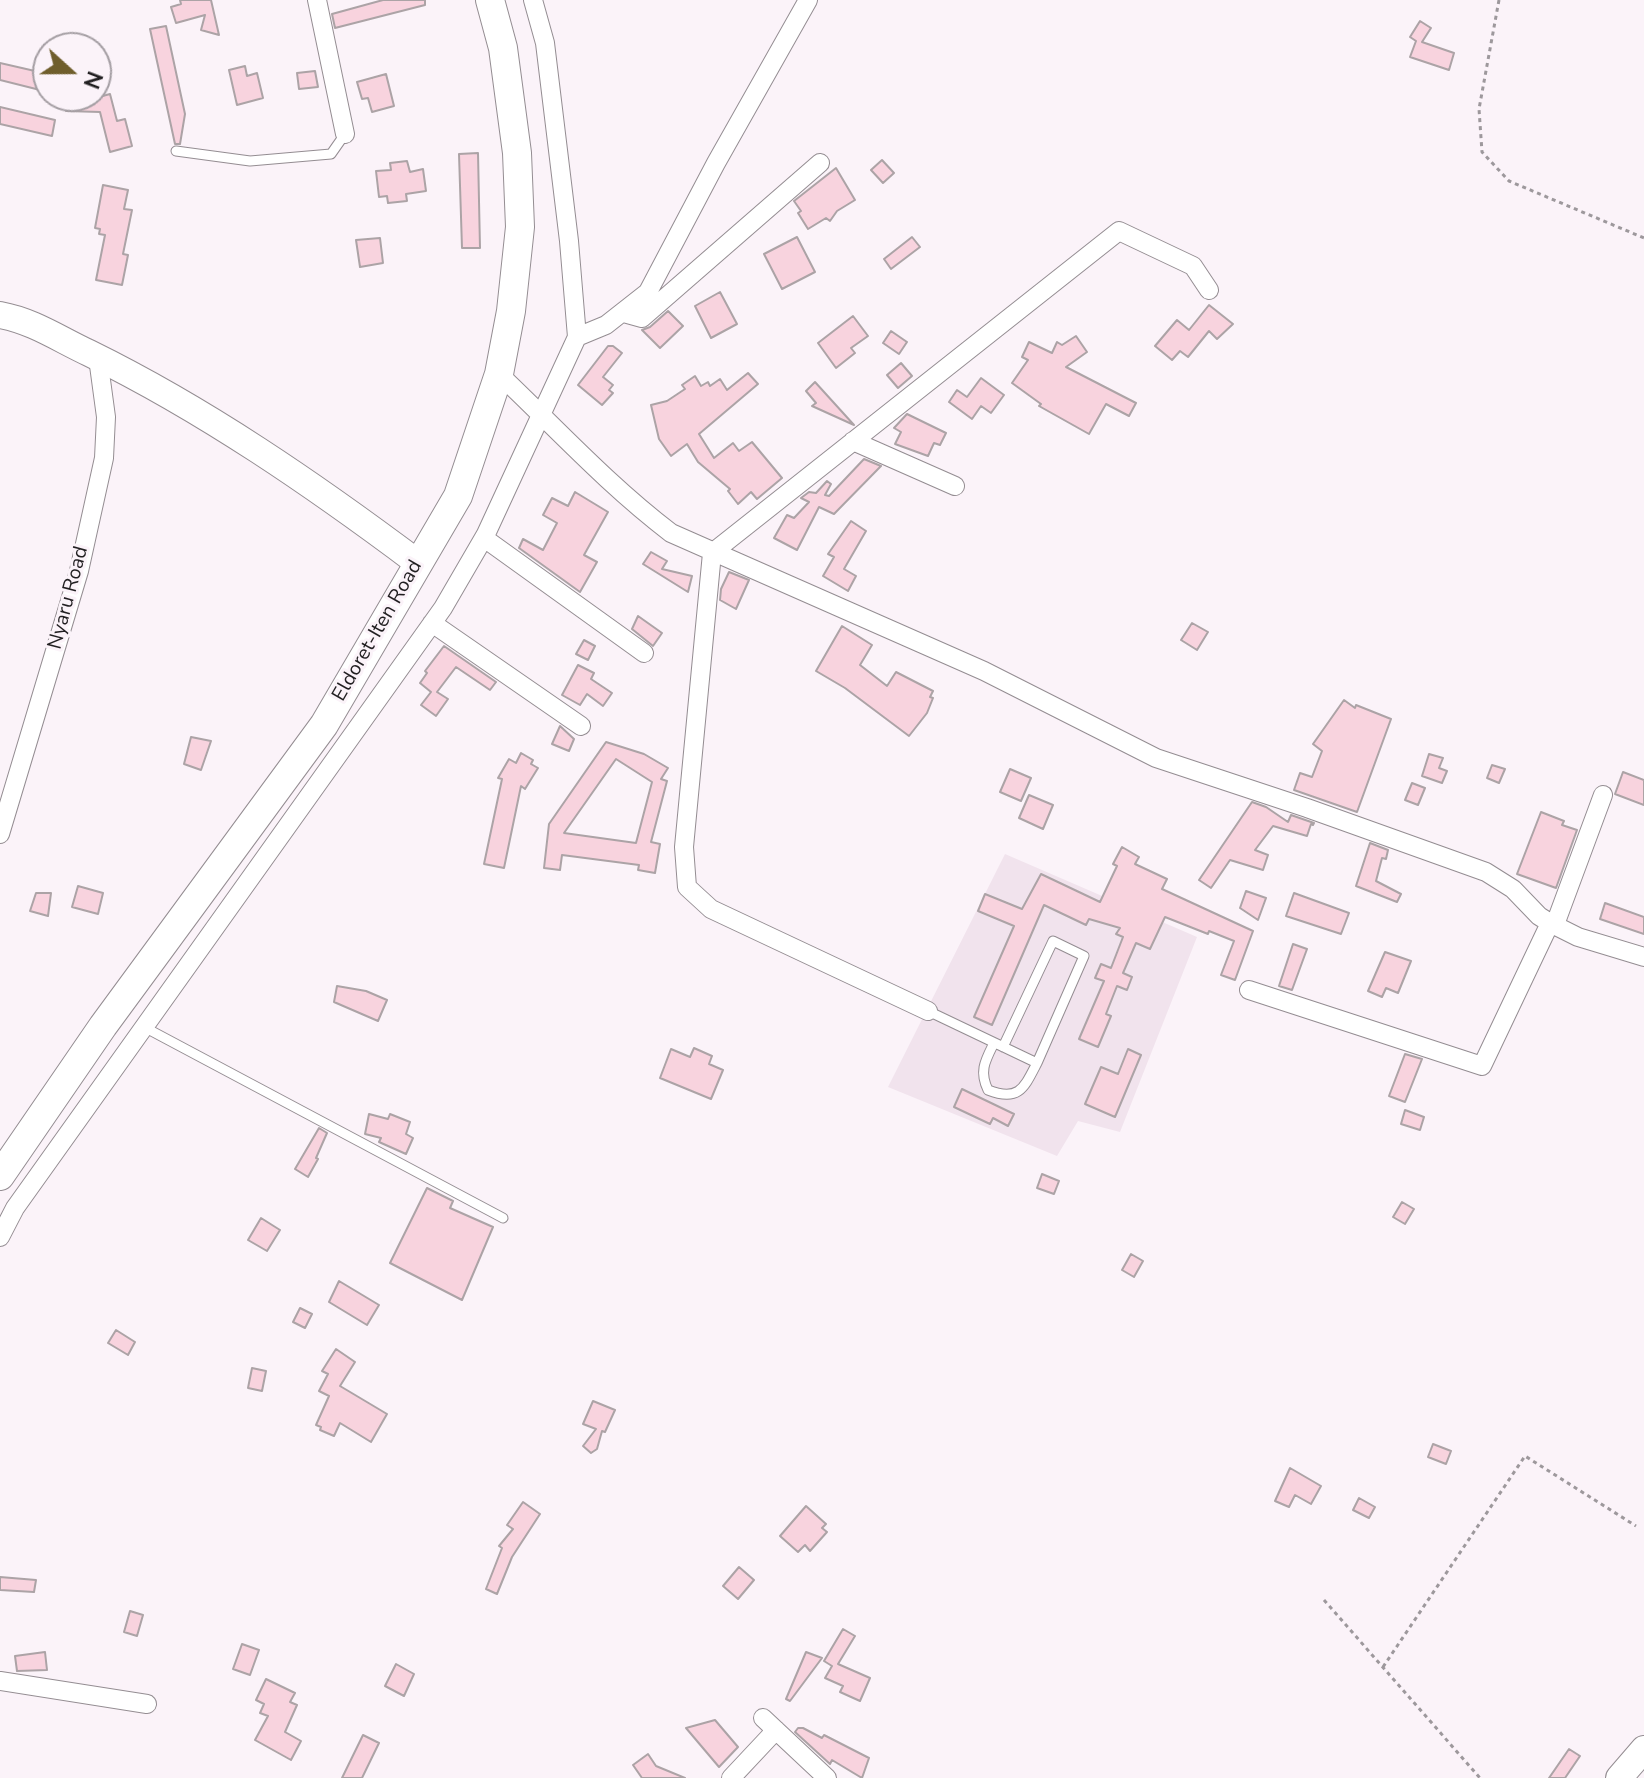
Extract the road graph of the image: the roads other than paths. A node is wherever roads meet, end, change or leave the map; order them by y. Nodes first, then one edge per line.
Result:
1 (317, 0) edge
2 (490, 0) edge
3 (533, 0) edge
4 (808, 0) edge
5 (345, 134) joint
6 (176, 151) dead end
7 (820, 163) dead end
8 (1209, 290) dead end
9 (624, 313) junction
10 (0, 315) edge
11 (577, 337) junction
12 (88, 353) junction
13 (499, 374) junction
14 (540, 413) junction
15 (853, 441) junction
16 (955, 486) dead end
17 (484, 538) junction
18 (712, 553) junction
19 (418, 563) junction
20 (432, 623) junction
21 (644, 653) dead end
22 (581, 726) dead end
23 (1603, 795) dead end
24 (0, 834) edge
25 (1550, 923) junction
26 (1644, 957) edge
27 (1249, 990) dead end
28 (116, 1009) junction
29 (928, 1011) joint
30 (144, 1027) junction
31 (998, 1045) junction
32 (1037, 1063) junction
33 (0, 1176) edge
34 (503, 1218) dead end
35 (0, 1237) edge
36 (0, 1681) edge
37 (147, 1704) dead end
38 (1644, 1749) edge
39 (731, 1778) edge
40 (827, 1778) edge
41 (1619, 1778) edge

1 - 5 street
2 - 13 main road, Eldoret-Iten Road
3 - 11 street
4 - 9 street
5 - 6 lane
7 - 9 street
8 - 15 street
9 - 11 street
10 - 12 main road
11 - 14 street
12 - 19 main road
12 - 24 street, Nyaru Road
13 - 14 street
13 - 19 main road, Eldoret-Iten Road
14 - 17 street
14 - 18 street
15 - 16 street
15 - 18 street
17 - 20 street
17 - 21 street
18 - 25 street
18 - 29 street
19 - 28 main road, Eldoret-Iten Road
20 - 22 street
20 - 30 street
23 - 25 street
25 - 26 street
25 - 27 street
28 - 30 street
28 - 33 main road, Eldoret-Iten Road
29 - 31 lane
30 - 34 lane
30 - 35 street
31 - 32 lane
31 - 32 lane
31 - 32 lane
36 - 37 street
38 - 41 main road
39 - 40 street

